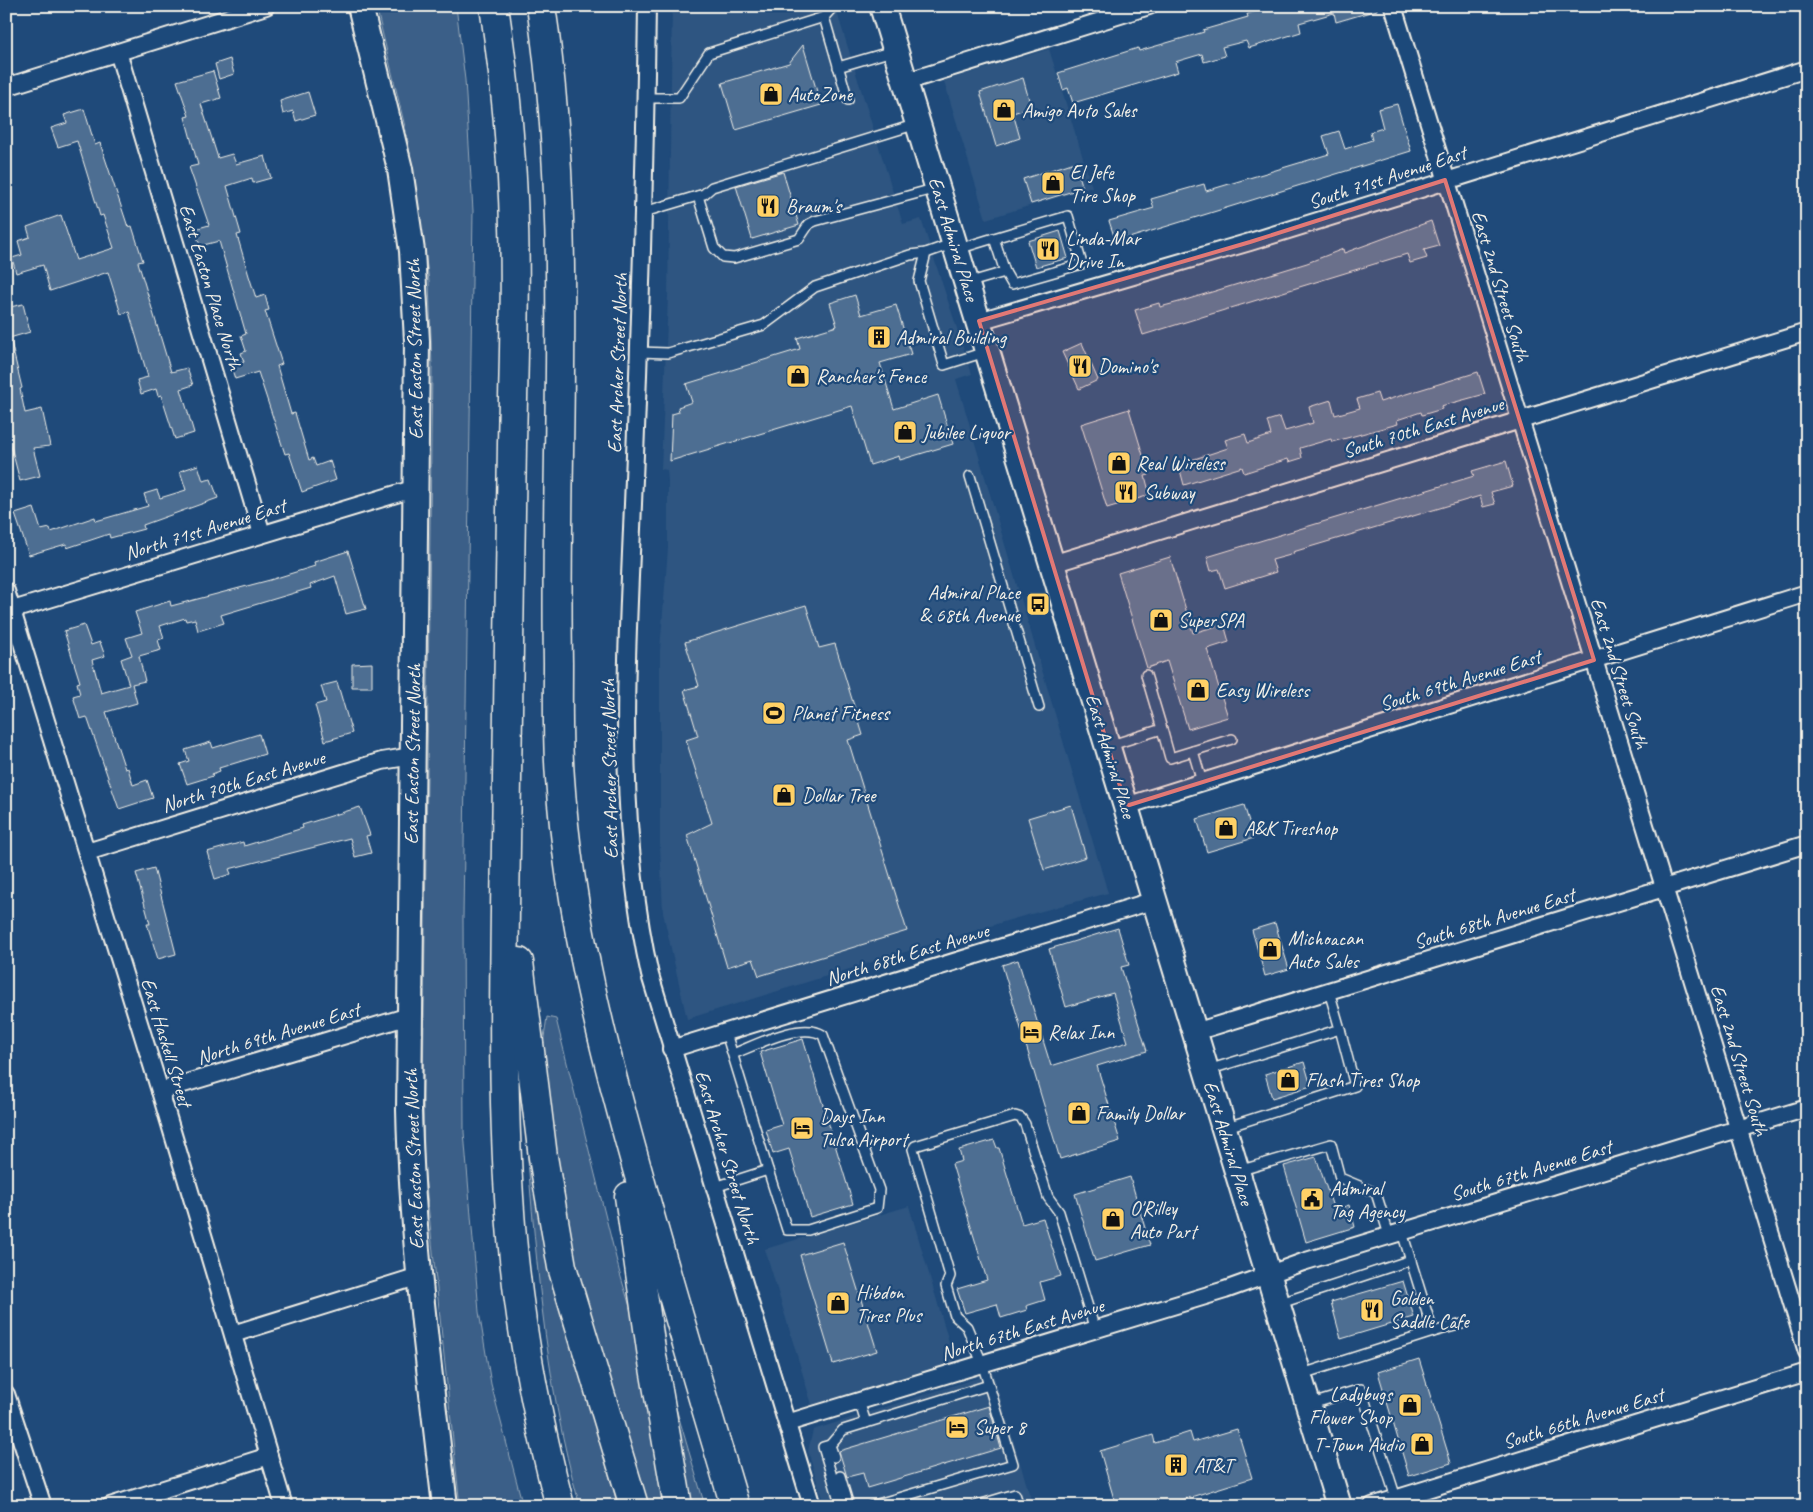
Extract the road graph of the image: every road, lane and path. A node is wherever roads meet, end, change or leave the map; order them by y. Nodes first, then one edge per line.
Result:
1 (266, 6) edge
2 (360, 6) edge
3 (541, 6) edge
4 (647, 6) edge
5 (834, 6) edge
6 (882, 6) edge
7 (1148, 6) edge
8 (1393, 6) edge
9 (494, 7) edge
10 (1104, 13) edge
11 (824, 17) junction
12 (896, 50) junction
13 (118, 52) junction
14 (838, 67) junction
15 (1807, 69) edge
16 (905, 82) junction
17 (6, 86) edge
18 (646, 98) junction
19 (848, 100) dead end
20 (918, 124) junction
21 (1446, 180) junction
22 (937, 188) junction
23 (698, 196) junction
24 (644, 212) junction
25 (994, 238) junction
26 (955, 246) junction
27 (926, 253) junction
28 (1005, 272) junction
29 (967, 283) junction
30 (979, 321) junction
31 (1807, 332) edge
32 (988, 351) junction
33 (639, 352) junction
34 (1521, 420) junction
35 (970, 476) dead end
36 (416, 488) junction
37 (262, 534) junction
38 (1052, 564) junction
39 (6, 591) edge
40 (1807, 593) edge
41 (9, 611) edge
42 (1594, 660) junction
43 (1146, 675) dead end
44 (1039, 707) dead end
45 (1162, 729) junction
46 (1232, 739) dead end
47 (1108, 746) junction
48 (1193, 751) junction
49 (412, 756) junction
50 (1202, 782) junction
51 (1126, 806) junction
52 (1807, 844) edge
53 (87, 852) junction
54 (506, 867) junction
55 (1664, 888) junction
56 (1155, 900) junction
57 (1329, 991) junction
58 (408, 1016) junction
59 (1340, 1029) junction
60 (726, 1032) junction
61 (1195, 1032) junction
62 (671, 1049) junction
63 (732, 1054) junction
64 (1207, 1071) junction
65 (614, 1090) junction
66 (160, 1091) junction
67 (1807, 1108) edge
68 (1224, 1128) junction
69 (1739, 1128) junction
70 (768, 1170) junction
71 (1238, 1172) junction
72 (715, 1187) junction
73 (1395, 1234) junction
74 (1411, 1260) junction
75 (1269, 1274) junction
76 (419, 1276) junction
77 (1278, 1304) junction
78 (1462, 1324) dead end
79 (1095, 1330) junction
80 (1433, 1332) junction
81 (233, 1334) junction
82 (1807, 1352) edge
83 (982, 1363) junction
84 (1807, 1372) edge
85 (1299, 1375) junction
86 (989, 1385) junction
87 (6, 1394) edge
88 (859, 1401) junction
89 (1308, 1405) junction
90 (788, 1423) junction
91 (866, 1423) junction
92 (830, 1444) junction
93 (269, 1456) junction
94 (834, 1457) dead end
95 (840, 1476) dead end
96 (1396, 1498) junction
97 (43, 1506) edge
98 (110, 1506) edge
99 (284, 1506) edge
100 (445, 1506) edge
101 (560, 1506) edge
102 (634, 1506) edge
103 (678, 1506) edge
104 (735, 1506) edge
105 (812, 1506) edge
106 (841, 1506) edge
107 (849, 1506) edge
108 (871, 1506) edge
109 (975, 1506) edge
110 (1019, 1506) edge
111 (1339, 1506) edge
112 (1372, 1506) edge

1 - 13 street
2 - 36 main road, East Easton Street North
3 - 65 highway
4 - 18 street, East Archer Street North
5 - 11 lane
6 - 12 main road, East Admiral Place
7 - 10 street
8 - 21 street, East 2nd Street South
9 - 54 highway
10 - 16 street
11 - 14 lane
11 - 18 lane
12 - 14 lane
12 - 16 main road, East Admiral Place
13 - 17 street
13 - 37 street, East Easton Place North
14 - 19 lane
15 - 21 street, South 71st Avenue East
16 - 20 main road, East Admiral Place
18 - 24 street, East Archer Street North
20 - 22 main road, East Admiral Place
20 - 23 lane
21 - 30 street, South 71st Avenue East
21 - 34 street, East 2nd Street South
22 - 23 lane
22 - 26 main road, East Admiral Place
23 - 24 lane
24 - 33 street, East Archer Street North
25 - 26 lane
25 - 28 lane
25 - 28 lane
26 - 27 lane
26 - 29 main road, East Admiral Place
27 - 32 lane
27 - 33 lane
28 - 29 lane
29 - 30 main road, East Admiral Place
30 - 32 main road, East Admiral Place
31 - 34 street, South 70th East Avenue
32 - 38 main road, East Admiral Place
33 - 62 street, East Archer Street North
34 - 38 street, South 70th East Avenue
34 - 42 street, East 2nd Street South
35 - 44 lane
36 - 37 street, North 71st Avenue East
36 - 49 main road, East Easton Street North
37 - 41 street, North 71st Avenue East
38 - 47 main road, East Admiral Place
39 - 41 street, East Haskell Street
40 - 42 street, South 69th Avenue East
41 - 53 street, East Haskell Street
42 - 50 street, South 69th Avenue East
42 - 55 street, East 2nd Street South
43 - 45 lane
45 - 47 lane
45 - 48 lane
46 - 48 lane
47 - 51 main road, East Admiral Place
48 - 50 lane
49 - 53 street, North 70th East Avenue
49 - 58 main road, East Easton Street North
50 - 51 street, South 69th Avenue East
51 - 56 main road, East Admiral Place
52 - 55 street, South 68th Avenue East
53 - 66 street, East Haskell Street
54 - 101 highway
54 - 102 highway
55 - 57 street, South 68th Avenue East
55 - 69 street, East 2nd Street South
56 - 60 street, North 68th East Avenue
56 - 61 main road, East Admiral Place
57 - 59 lane
57 - 61 street, South 68th Avenue East
58 - 66 street, North 69th Avenue East
58 - 76 main road, East Easton Street North
59 - 64 lane
59 - 68 lane
60 - 62 street, North 68th East Avenue
60 - 63 lane
61 - 64 main road, East Admiral Place
62 - 72 street, East Archer Street North
63 - 70 lane
63 - 70 lane
64 - 68 main road, East Admiral Place
65 - 103 highway
65 - 104 highway
66 - 81 street, East Haskell Street
67 - 69 street, South 67th Avenue East
68 - 71 main road, East Admiral Place
69 - 73 street, South 67th Avenue East
69 - 82 street, East 2nd Street South
70 - 72 lane
71 - 73 lane
71 - 75 main road, East Admiral Place
72 - 90 street, East Archer Street North
73 - 74 lane
73 - 75 street, South 67th Avenue East
74 - 77 lane
74 - 80 lane
75 - 77 main road, East Admiral Place
75 - 79 street, North 67th East Avenue
76 - 81 street
76 - 100 main road, East Easton Street North
77 - 85 main road, East Admiral Place
78 - 80 lane
79 - 83 street, North 67th East Avenue
79 - 83 lane
80 - 85 lane
81 - 93 street, East Haskell Street
83 - 86 lane
83 - 88 street, North 67th East Avenue
84 - 96 street, South 66th Avenue East
85 - 89 main road, East Admiral Place
86 - 91 lane
86 - 108 lane
87 - 97 street
88 - 90 street, North 67th East Avenue
88 - 91 lane
89 - 96 lane
89 - 111 main road, East Admiral Place
90 - 105 street, East Archer Street North
91 - 92 lane
92 - 94 lane
92 - 106 lane
93 - 98 street
93 - 99 street, East Haskell Street
95 - 107 lane
96 - 112 street, South 66th Avenue East
109 - 110 lane

